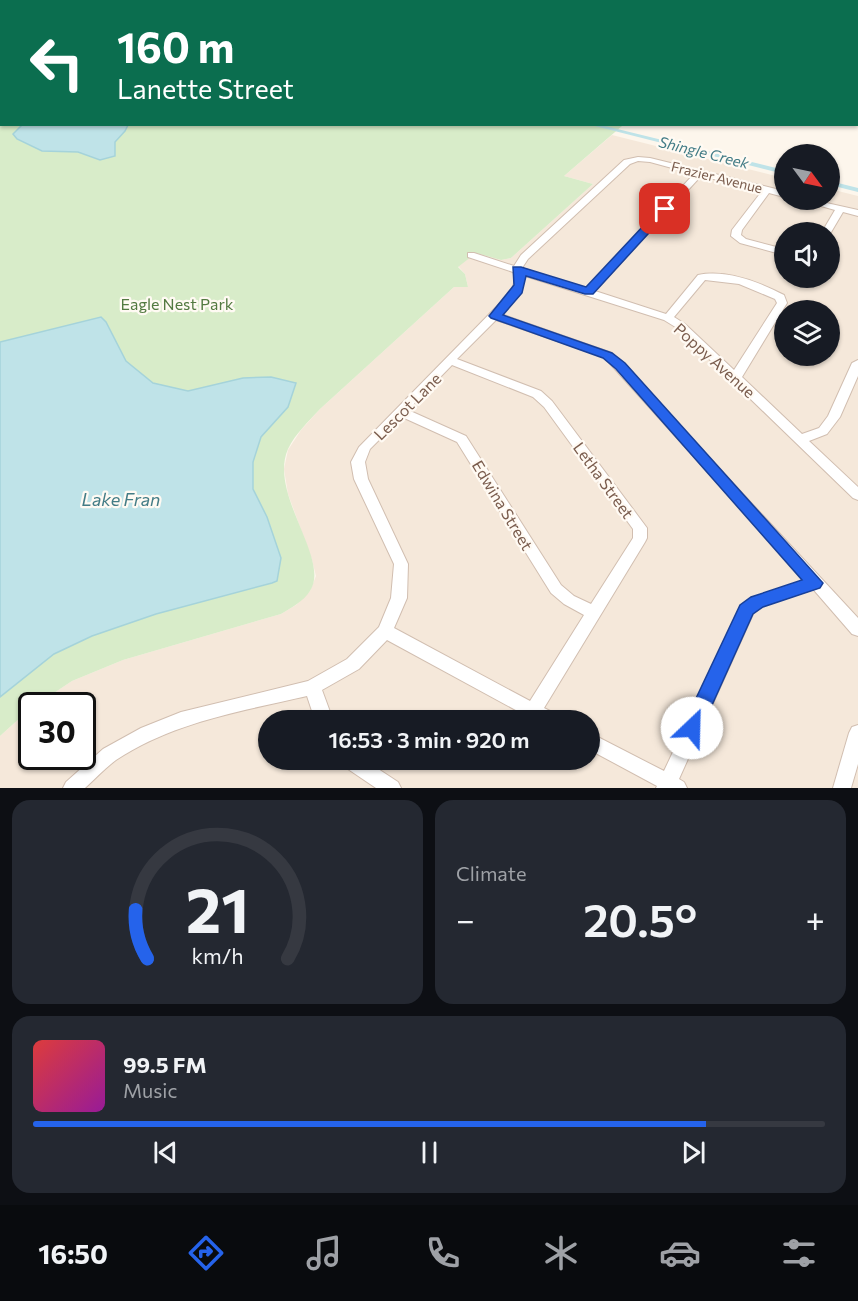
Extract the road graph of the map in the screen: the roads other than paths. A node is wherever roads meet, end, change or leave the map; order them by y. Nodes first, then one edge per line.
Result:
1 (699, 172) junction
2 (767, 190) junction
3 (774, 192) edge
4 (840, 209) edge
5 (858, 213) edge
6 (774, 249) edge
7 (471, 255) dead end
8 (517, 269) junction
9 (589, 292) junction
10 (495, 316) junction
11 (668, 318) junction
12 (451, 361) junction
13 (858, 363) edge
14 (736, 377) junction
15 (402, 412) junction
16 (800, 440) junction
17 (858, 495) edge
18 (814, 583) junction
19 (594, 613) junction
20 (858, 629) edge
21 (385, 631) junction
22 (312, 687) junction
23 (320, 710) edge
24 (531, 710) edge
25 (534, 710) edge
26 (858, 733) edge
27 (600, 747) edge
28 (365, 770) edge
29 (670, 786) edge
30 (72, 788) edge
31 (392, 788) edge
32 (842, 788) edge

1 - 2 street, Frazier Avenue
1 - 8 street, Frazier Avenue
1 - 9 street
2 - 3 street, Frazier Avenue
2 - 6 street
4 - 5 street
7 - 8 street, Poppy Avenue
8 - 9 street, Poppy Avenue
8 - 10 street, Lescot Lane
9 - 11 street, Poppy Avenue
10 - 12 street, Lescot Lane
10 - 18 street
11 - 14 street, Poppy Avenue
11 - 14 street
12 - 15 street, Lescot Lane
12 - 19 street, Letha Street
13 - 16 street
14 - 16 street, Poppy Avenue
15 - 19 street, Edwina Street
15 - 21 street, Lescot Lane
16 - 17 street, Poppy Avenue
18 - 20 street
18 - 29 street
19 - 25 street, Letha Street
21 - 22 street, Lescot Lane
21 - 24 street
22 - 23 street
22 - 30 street, Lescot Lane
26 - 32 street
27 - 29 street
28 - 31 street

